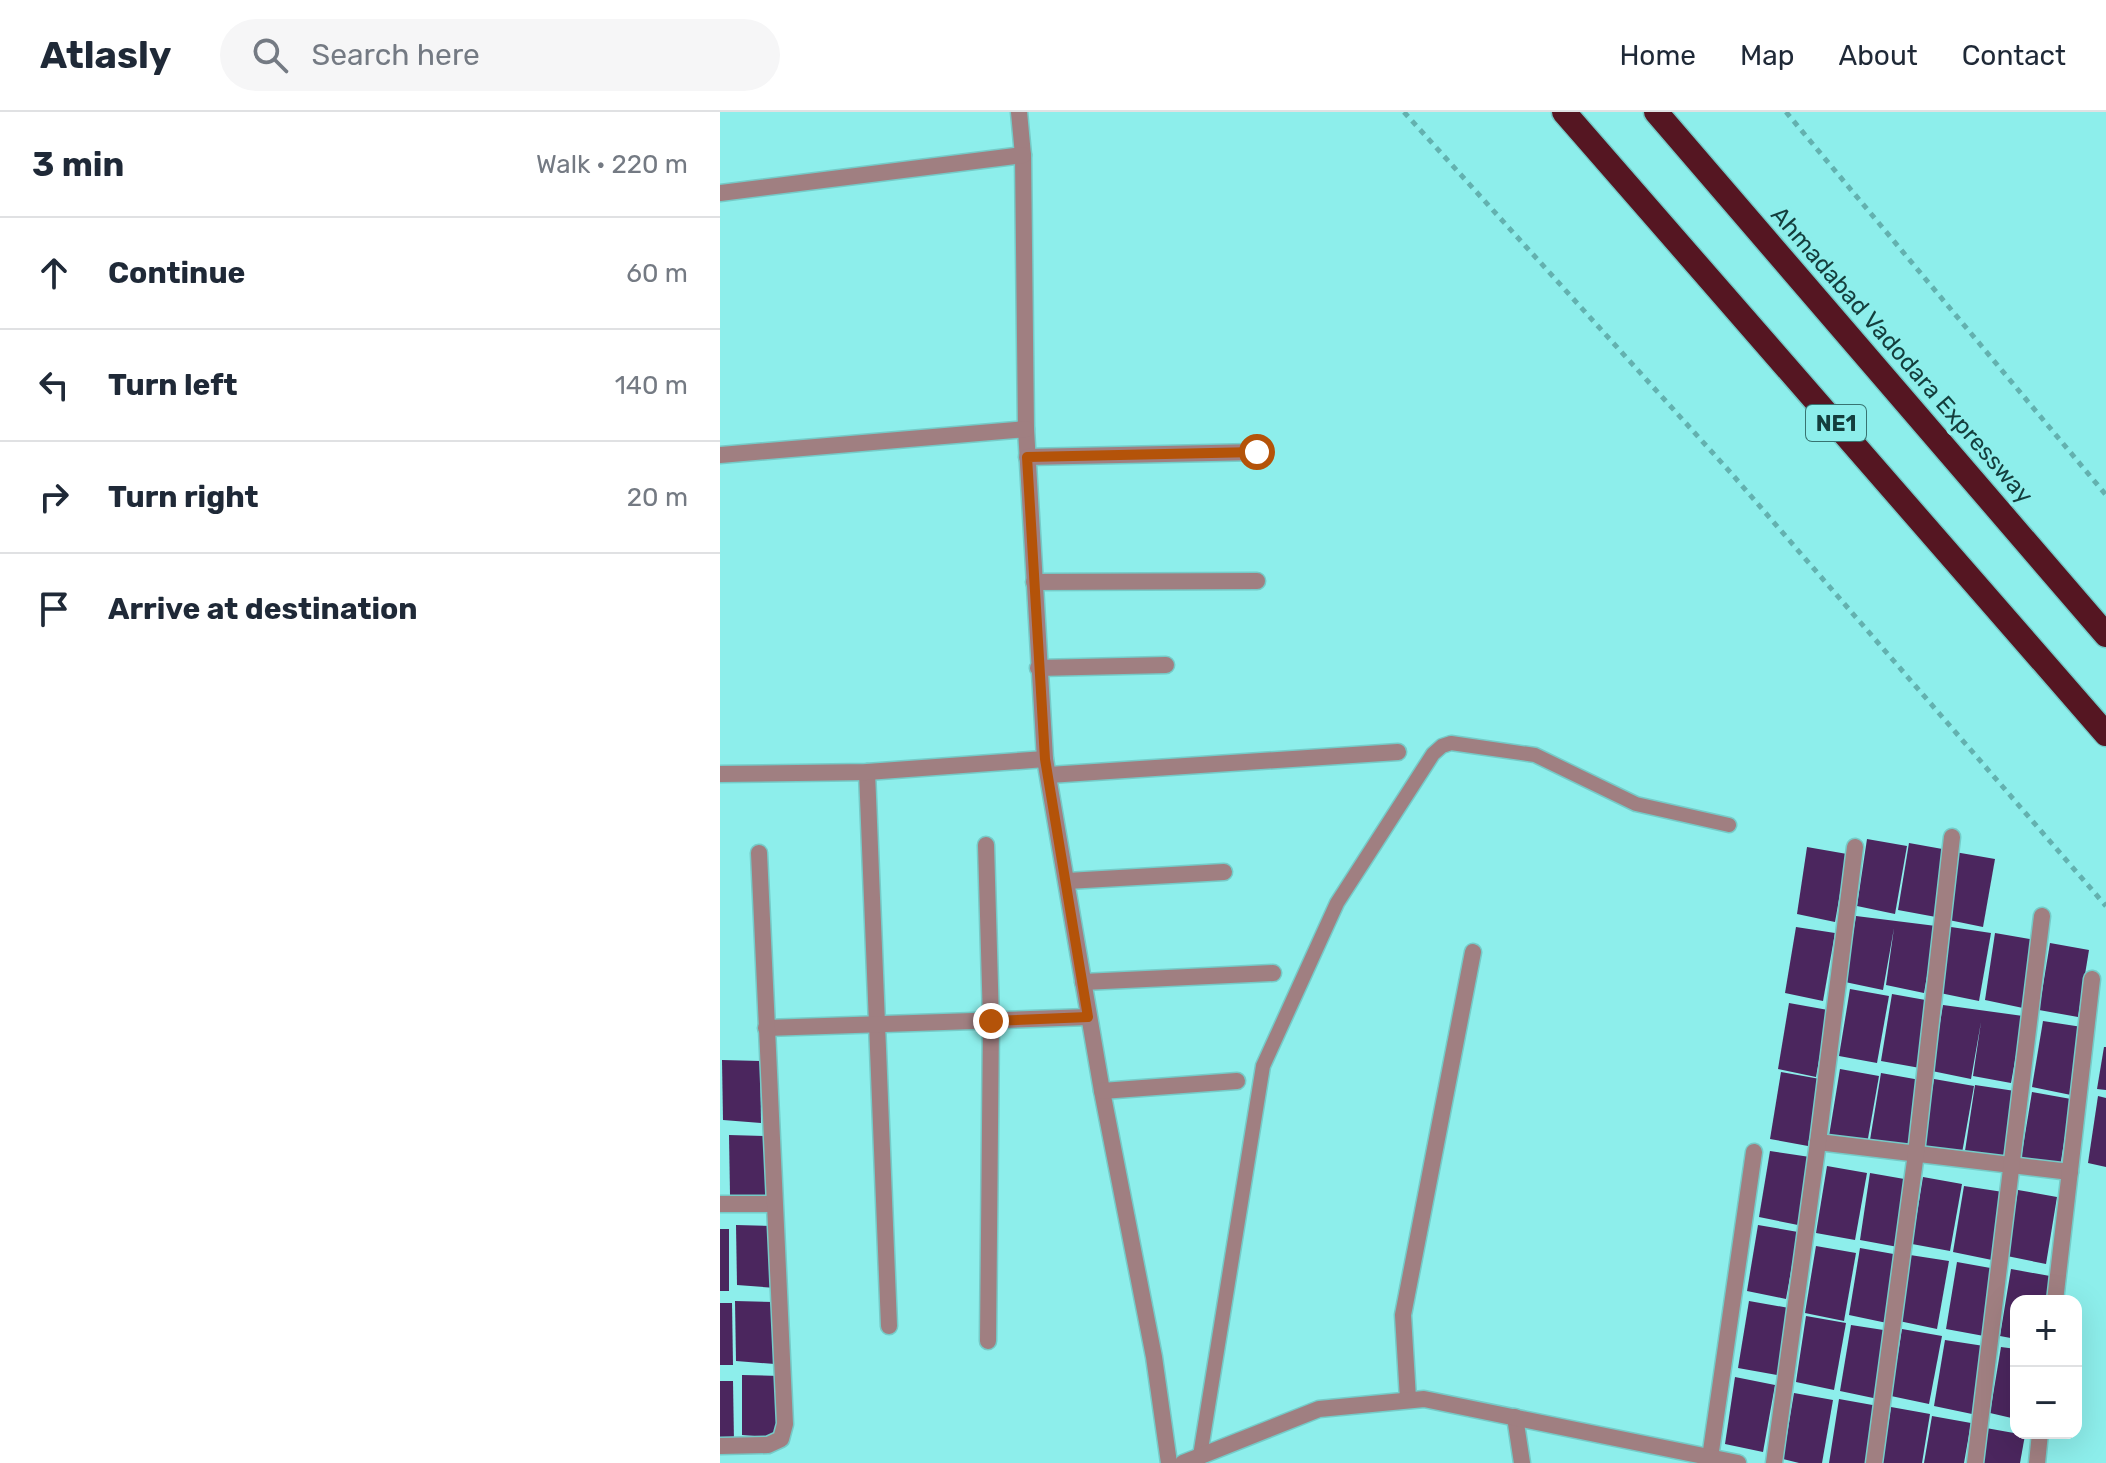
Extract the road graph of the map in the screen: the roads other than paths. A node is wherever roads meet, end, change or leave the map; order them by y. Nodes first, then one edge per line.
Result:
1 (1019, 112) edge
2 (1564, 112) edge
3 (1656, 112) edge
4 (1023, 155) junction
5 (720, 193) edge
6 (1026, 429) junction
7 (1257, 452) dead end
8 (720, 455) edge
9 (1027, 457) junction
10 (1257, 581) dead end
11 (1034, 582) junction
12 (2106, 635) edge
13 (1166, 665) dead end
14 (1038, 668) junction
15 (2106, 734) edge
16 (1398, 752) dead end
17 (1047, 767) junction
18 (867, 772) junction
19 (720, 774) edge
20 (1729, 825) dead end
21 (1952, 837) dead end
22 (986, 845) dead end
23 (1855, 847) dead end
24 (759, 853) dead end
25 (1224, 872) dead end
26 (1067, 881) junction
27 (2042, 916) dead end
28 (1473, 952) dead end
29 (1273, 973) dead end
30 (2092, 979) dead end
31 (1083, 982) junction
32 (1088, 1017) junction
33 (991, 1021) junction
34 (877, 1023) junction
35 (766, 1028) junction
36 (1237, 1081) dead end
37 (1102, 1091) junction
38 (1818, 1142) junction
39 (1754, 1152) dead end
40 (1916, 1153) junction
41 (2011, 1165) junction
42 (2070, 1172) junction
43 (720, 1204) edge
44 (774, 1204) junction
45 (2056, 1295) edge
46 (889, 1326) dead end
47 (988, 1341) dead end
48 (1408, 1399) junction
49 (1515, 1417) junction
50 (2039, 1439) edge
51 (1644, 1444) junction
52 (720, 1446) edge
53 (1200, 1456) junction
54 (1710, 1458) junction
55 (1169, 1463) edge
56 (1183, 1463) edge
57 (1522, 1463) edge
58 (1647, 1463) edge
59 (1738, 1463) edge
60 (1774, 1463) edge
61 (1874, 1463) edge
62 (1975, 1463) edge
63 (2037, 1463) edge

1 - 4 street
2 - 15 highway, NE1
3 - 12 highway, Ahmadabad Vadodara Expressway / NE1
4 - 5 street
4 - 6 street
6 - 8 street
6 - 9 street
7 - 9 street
9 - 11 street
10 - 11 street
11 - 14 street
13 - 14 street
14 - 17 street
16 - 17 street
17 - 18 street
17 - 26 street
18 - 19 street
18 - 34 street
20 - 53 lane
21 - 40 street
22 - 33 street
23 - 38 street
24 - 35 street
25 - 26 street
26 - 31 street
27 - 41 street
28 - 48 street
29 - 31 street
30 - 42 street
31 - 32 street
32 - 33 street
32 - 37 street
33 - 34 street
33 - 47 street
34 - 35 street
34 - 46 street
35 - 44 street
36 - 37 street
37 - 55 street
38 - 40 street
38 - 60 street
39 - 54 street
40 - 41 street
40 - 61 street
41 - 42 street
41 - 62 street
42 - 45 street
43 - 44 street
44 - 52 street
48 - 49 street
48 - 53 street
49 - 51 street
49 - 57 street
50 - 63 street
51 - 54 street
51 - 58 street
53 - 56 street
54 - 59 street

